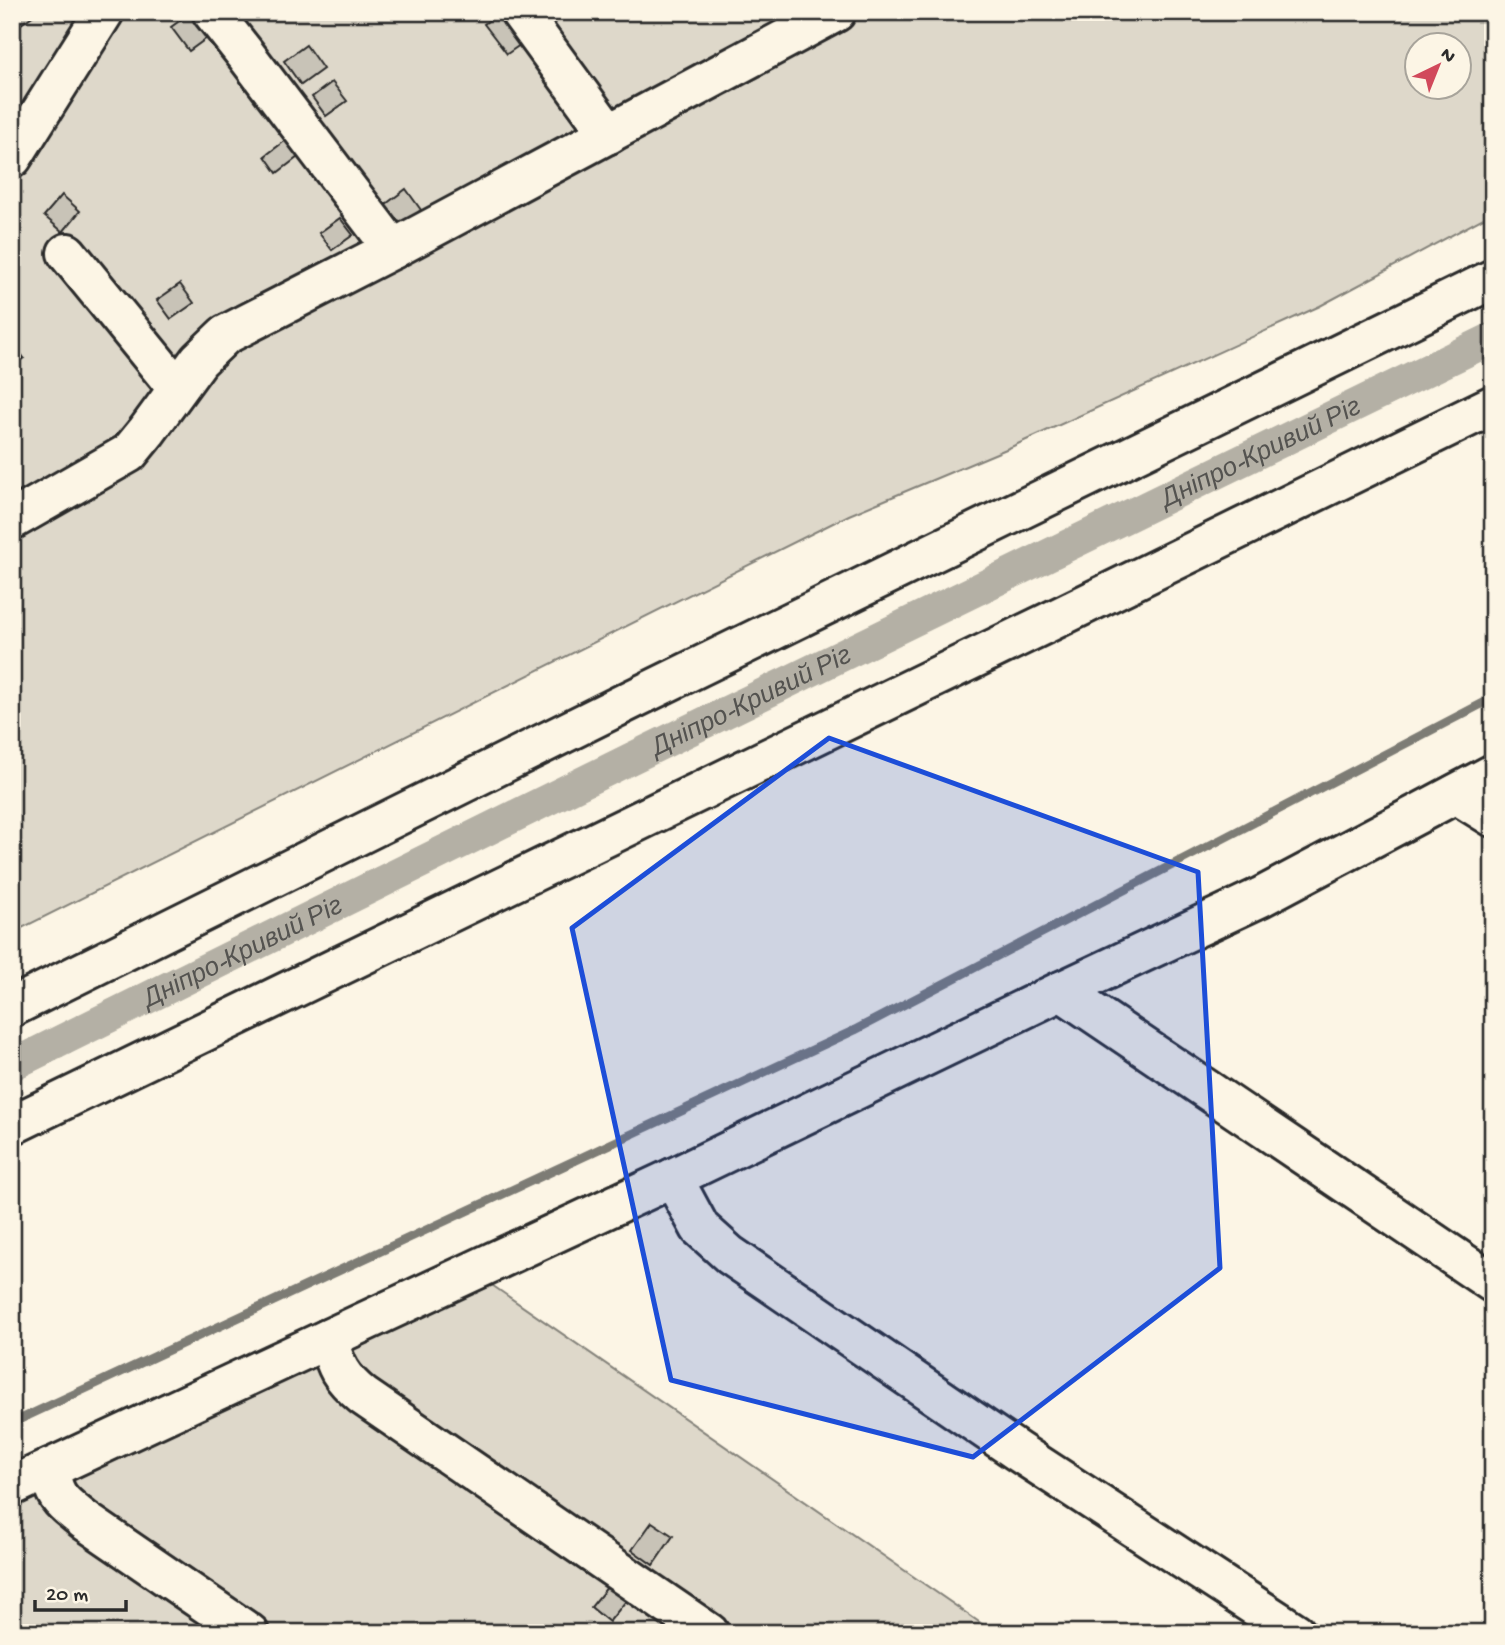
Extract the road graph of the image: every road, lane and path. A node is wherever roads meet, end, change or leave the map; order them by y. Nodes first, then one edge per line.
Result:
1 (212, 12) edge
2 (520, 12) edge
3 (834, 13) edge
4 (100, 14) edge
5 (609, 134) junction
6 (12, 158) edge
7 (393, 249) junction
8 (67, 253) dead end
9 (1493, 279) edge
10 (177, 388) junction
11 (1493, 405) edge
12 (12, 520) edge
13 (1493, 774) edge
14 (1456, 794) junction
15 (1493, 817) edge
16 (1061, 991) junction
17 (12, 1007) edge
18 (12, 1125) edge
19 (673, 1178) junction
20 (1493, 1283) edge
21 (328, 1339) junction
22 (50, 1468) junction
23 (12, 1486) edge
24 (249, 1633) edge
25 (709, 1633) edge
26 (1296, 1633) edge

1 - 7 street
2 - 5 street
3 - 5 street
4 - 6 street
5 - 7 street
7 - 10 street
8 - 10 street
9 - 17 street
10 - 12 street
11 - 18 street
13 - 14 street
14 - 15 street
14 - 16 street
16 - 19 street
16 - 20 street
19 - 21 street
19 - 26 street
21 - 22 street
21 - 25 street
22 - 23 street
22 - 24 street

